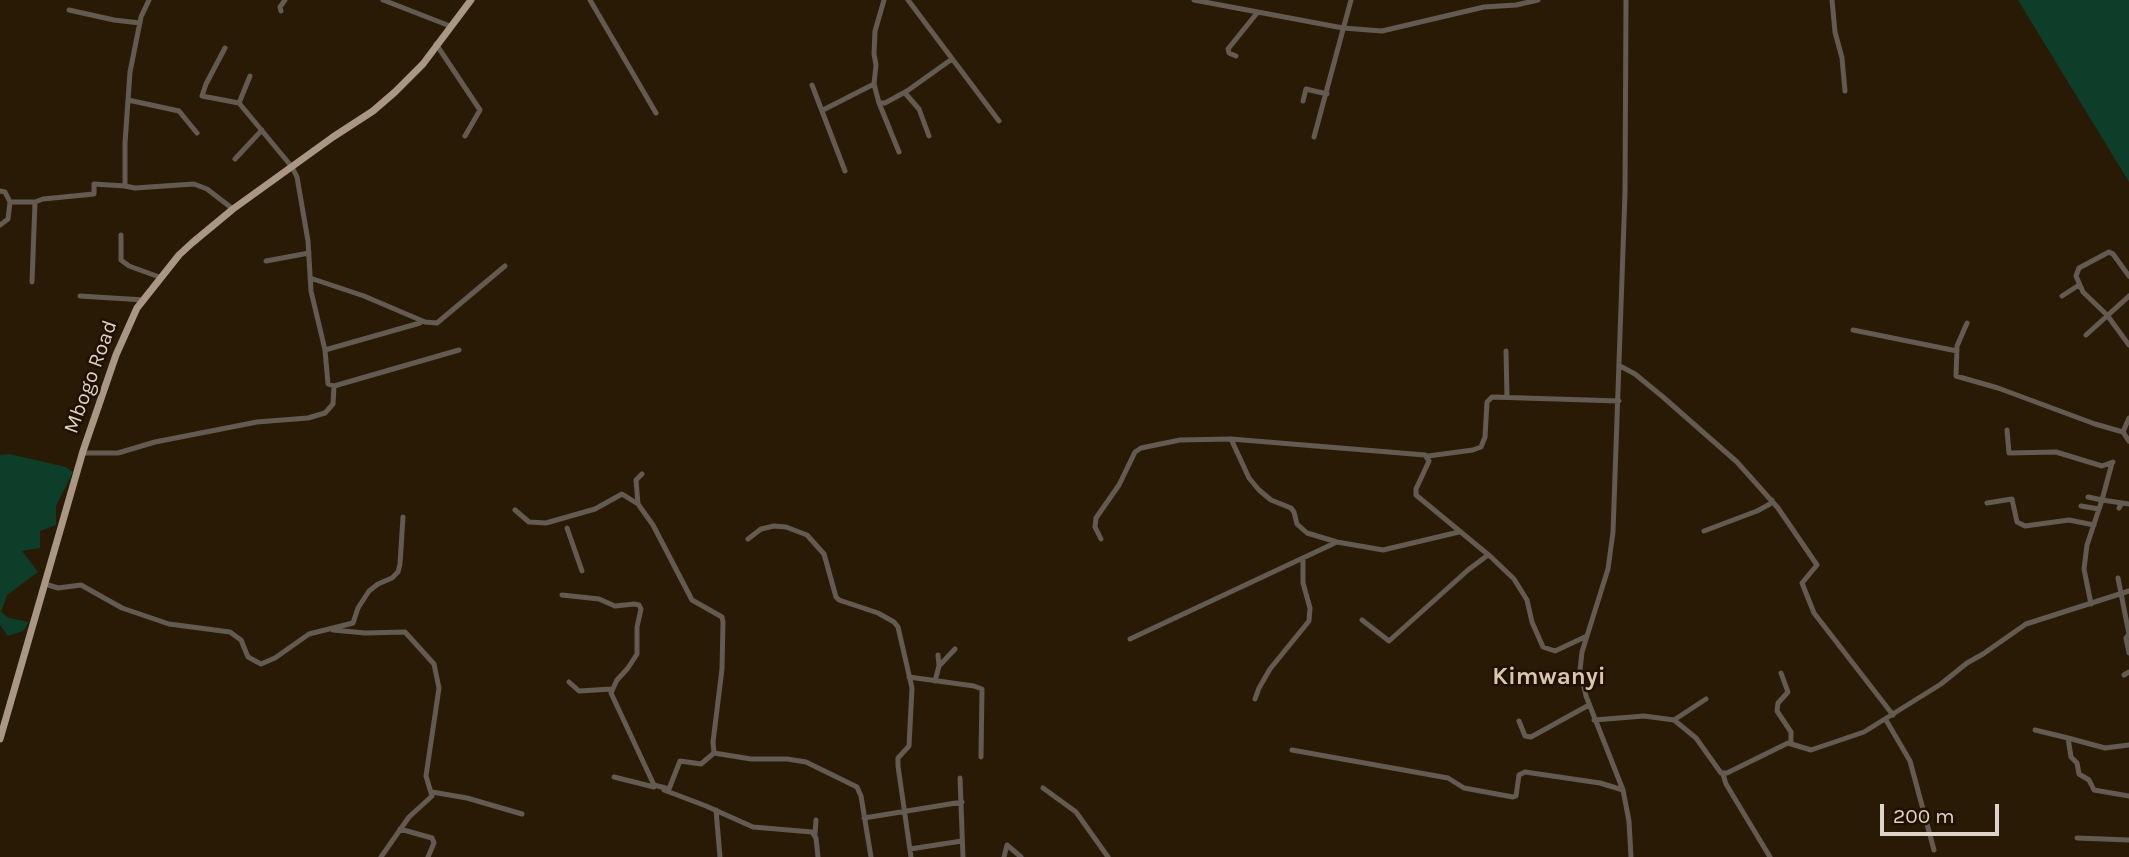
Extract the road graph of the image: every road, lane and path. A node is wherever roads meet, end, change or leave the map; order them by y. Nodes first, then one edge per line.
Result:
1 (138, 0) edge
2 (285, 0) edge
3 (383, 0) edge
4 (471, 0) edge
5 (590, 0) edge
6 (884, 0) edge
7 (908, 0) edge
8 (1194, 0) edge
9 (1351, 0) edge
10 (1538, 0) edge
11 (1626, 0) edge
12 (1832, 0) edge
13 (148, 2) edge
14 (69, 10) dead end
15 (281, 11) dead end
16 (1257, 13) junction
17 (140, 23) junction
18 (450, 26) junction
19 (1343, 28) junction
20 (436, 44) junction
21 (225, 48) dead end
22 (1236, 56) dead end
23 (952, 59) junction
24 (250, 76) dead end
25 (874, 84) junction
26 (812, 85) dead end
27 (1845, 91) dead end
28 (905, 93) junction
29 (1327, 94) junction
30 (128, 100) junction
31 (1303, 101) dead end
32 (239, 103) junction
33 (879, 103) junction
34 (823, 110) junction
35 (656, 113) dead end
36 (999, 121) dead end
37 (262, 130) junction
38 (197, 133) dead end
39 (466, 136) dead end
40 (929, 136) dead end
41 (1314, 137) dead end
42 (899, 152) dead end
43 (234, 159) dead end
44 (292, 167) junction
45 (845, 171) dead end
46 (125, 186) junction
47 (0, 191) edge
48 (10, 202) junction
49 (35, 202) junction
50 (233, 209) junction
51 (0, 225) edge
52 (121, 235) dead end
53 (309, 253) junction
54 (267, 261) dead end
55 (505, 265) dead end
56 (2129, 275) edge
57 (162, 278) junction
58 (310, 278) junction
59 (33, 282) dead end
60 (2079, 285) junction
61 (80, 296) dead end
62 (2062, 296) dead end
63 (2129, 296) edge
64 (144, 300) junction
65 (2108, 315) junction
66 (420, 323) dead end
67 (1967, 323) dead end
68 (1853, 330) dead end
69 (2086, 335) dead end
70 (2129, 345) edge
71 (325, 349) junction
72 (459, 350) dead end
73 (1506, 351) dead end
74 (1957, 351) junction
75 (1620, 366) junction
76 (334, 386) junction
77 (1507, 397) junction
78 (1619, 401) junction
79 (2129, 418) edge
80 (2007, 429) dead end
81 (2123, 432) junction
82 (1231, 439) junction
83 (2129, 441) edge
84 (82, 453) junction
85 (1428, 456) junction
86 (642, 474) dead end
87 (2088, 497) dead end
88 (2102, 499) junction
89 (1772, 500) junction
90 (1987, 503) dead end
91 (638, 504) junction
92 (2129, 504) edge
93 (2081, 506) dead end
94 (2099, 509) junction
95 (515, 510) dead end
96 (403, 517) dead end
97 (2094, 525) junction
98 (567, 528) dead end
99 (1704, 531) dead end
100 (1460, 532) junction
101 (748, 539) dead end
102 (1101, 539) dead end
103 (1337, 542) junction
104 (1488, 555) junction
105 (1303, 558) junction
106 (582, 571) dead end
107 (2118, 578) dead end
108 (45, 584) junction
109 (2129, 591) edge
110 (2121, 594) junction
111 (562, 595) dead end
112 (2091, 604) junction
113 (1362, 620) dead end
114 (327, 629) junction
115 (2129, 634) edge
116 (1587, 636) junction
117 (1130, 639) dead end
118 (955, 649) dead end
119 (2129, 653) edge
120 (938, 655) dead end
121 (939, 666) junction
122 (1781, 673) dead end
123 (909, 677) junction
124 (935, 681) junction
125 (569, 682) dead end
126 (612, 689) junction
127 (1255, 699) dead end
128 (1706, 699) dead end
129 (1589, 705) junction
130 (1893, 715) junction
131 (1594, 720) junction
132 (1674, 720) junction
133 (1886, 720) junction
134 (1519, 721) dead end
135 (2035, 730) dead end
136 (2068, 738) junction
137 (0, 739) edge
138 (1791, 743) junction
139 (2129, 744) edge
140 (1292, 750) dead end
141 (714, 753) junction
142 (981, 757) dead end
143 (1723, 774) junction
144 (614, 776) dead end
145 (960, 778) dead end
146 (1043, 788) dead end
147 (1623, 790) junction
148 (432, 792) junction
149 (2129, 796) edge
150 (962, 802) junction
151 (716, 810) junction
152 (905, 810) junction
153 (522, 814) dead end
154 (864, 818) junction
155 (816, 820) dead end
156 (400, 829) junction
157 (815, 834) junction
158 (2077, 838) dead end
159 (2129, 840) edge
160 (962, 841) junction
161 (910, 849) junction
162 (1934, 850) dead end
163 (381, 857) edge
164 (428, 857) edge
165 (720, 857) edge
166 (818, 857) edge
167 (871, 857) edge
168 (911, 857) edge
169 (963, 857) edge
170 (1004, 857) edge
171 (1021, 857) edge
172 (1108, 857) edge
173 (1631, 857) edge
174 (1770, 857) edge

1 - 13 street
2 - 15 street
3 - 18 street
4 - 18 main road, Mbogo Road
5 - 35 street
6 - 25 street
7 - 23 street
8 - 16 street
9 - 19 street
10 - 19 street
11 - 75 street
12 - 27 street
13 - 17 street
14 - 17 street
16 - 19 street
16 - 22 street
17 - 30 street
18 - 20 main road, Mbogo Road
19 - 29 street
20 - 39 street
20 - 44 main road, Mbogo Road
21 - 32 street
23 - 28 street
23 - 36 street
24 - 32 street
25 - 33 street
25 - 34 street
26 - 34 street
28 - 33 street
28 - 40 street
29 - 31 street
29 - 41 street
30 - 38 street
30 - 46 street
32 - 37 street
33 - 42 street
34 - 45 street
37 - 43 street
37 - 44 street
44 - 50 main road, Mbogo Road
44 - 53 street
46 - 49 street
46 - 50 street
47 - 48 street
48 - 49 street
48 - 51 street
49 - 59 street
50 - 57 main road, Mbogo Road
52 - 57 street
53 - 54 street
53 - 58 street
55 - 58 street
56 - 60 street
57 - 64 main road, Mbogo Road
58 - 71 street
60 - 62 street
60 - 65 street
61 - 64 street
63 - 65 street
64 - 84 main road, Mbogo Road
65 - 69 street
65 - 70 street
66 - 71 street
67 - 74 street
68 - 74 street
71 - 76 street
72 - 76 street
73 - 77 street
74 - 81 street
75 - 78 street
75 - 89 street
76 - 84 street
77 - 78 street
77 - 85 street
78 - 116 street
79 - 81 street
80 - 88 street
81 - 83 street
82 - 85 street
82 - 102 street
82 - 103 street
84 - 108 main road, Mbogo Road
85 - 100 street
86 - 91 street
87 - 88 street
88 - 92 street
88 - 94 street
89 - 99 street
89 - 130 street
90 - 97 street
91 - 95 street
91 - 141 street
93 - 94 street
94 - 97 street
96 - 114 street
97 - 112 street
98 - 106 street
100 - 103 street
100 - 104 street
101 - 123 street
103 - 105 street
104 - 113 street
104 - 116 street
105 - 117 street
105 - 127 street
107 - 110 street
108 - 114 street
108 - 137 main road, Mbogo Road
109 - 110 street
110 - 112 street
110 - 115 street
111 - 126 street
112 - 130 street
114 - 148 street
115 - 119 street
116 - 129 street
118 - 121 street
120 - 121 street
121 - 124 street
122 - 138 street
123 - 124 street
123 - 152 street
124 - 142 street
125 - 126 street
126 - 141 street
128 - 132 street
129 - 131 street
129 - 134 street
130 - 133 street
131 - 132 street
131 - 147 street
132 - 143 street
133 - 138 street
133 - 162 street
135 - 136 street
136 - 139 street
136 - 149 street
138 - 143 street
140 - 147 street
141 - 154 street
143 - 174 street
144 - 151 street
145 - 150 street
146 - 172 street
147 - 173 street
148 - 153 street
148 - 156 street
150 - 152 street
150 - 160 street
151 - 157 street
151 - 165 street
152 - 154 street
152 - 161 street
154 - 167 street
155 - 157 street
156 - 163 street
156 - 164 street
157 - 166 street
158 - 159 street
160 - 161 street
160 - 169 street
161 - 168 street
170 - 171 street

